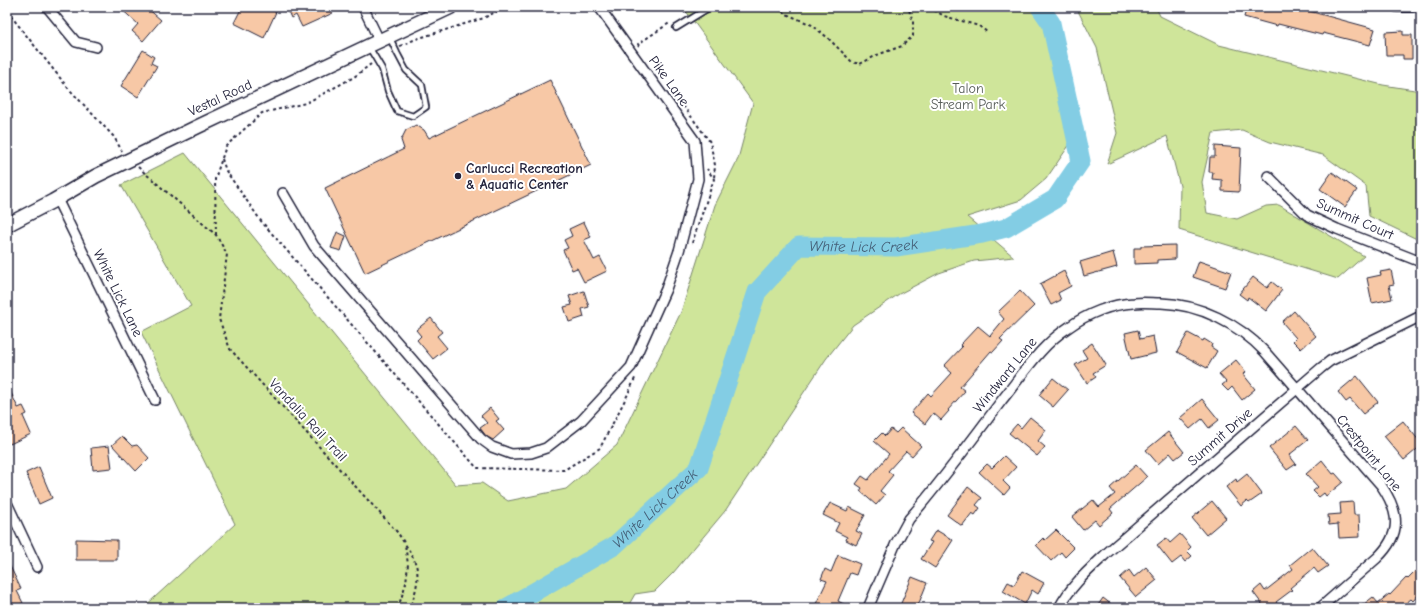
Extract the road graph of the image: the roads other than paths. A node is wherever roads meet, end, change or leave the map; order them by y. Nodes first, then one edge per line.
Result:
1 (47, 7) edge
2 (363, 7) edge
3 (451, 7) edge
4 (599, 7) edge
5 (710, 7) edge
6 (1397, 7) edge
7 (1413, 7) edge
8 (676, 28) dead end
9 (379, 40) junction
10 (96, 47) dead end
11 (1268, 176) dead end
12 (284, 194) dead end
13 (57, 199) junction
14 (7, 225) edge
15 (1421, 262) edge
16 (1421, 316) edge
17 (1297, 389) junction
18 (154, 400) dead end
19 (7, 503) edge
20 (37, 567) dead end
21 (868, 608) edge
22 (1059, 608) edge
23 (1320, 608) edge

1 - 10 street
2 - 9 street
3 - 9 street, Vestal Road
4 - 12 street, Pike Lane
5 - 8 lane
6 - 7 street
9 - 9 lane
9 - 13 street, Vestal Road
11 - 15 street, Summit Court
13 - 14 street, Vestal Road
13 - 18 street, White Lick Lane
16 - 17 street, Summit Drive
17 - 21 street, Windward Lane
17 - 22 street, Summit Drive
17 - 23 street, Crestpoint Lane
19 - 20 street

